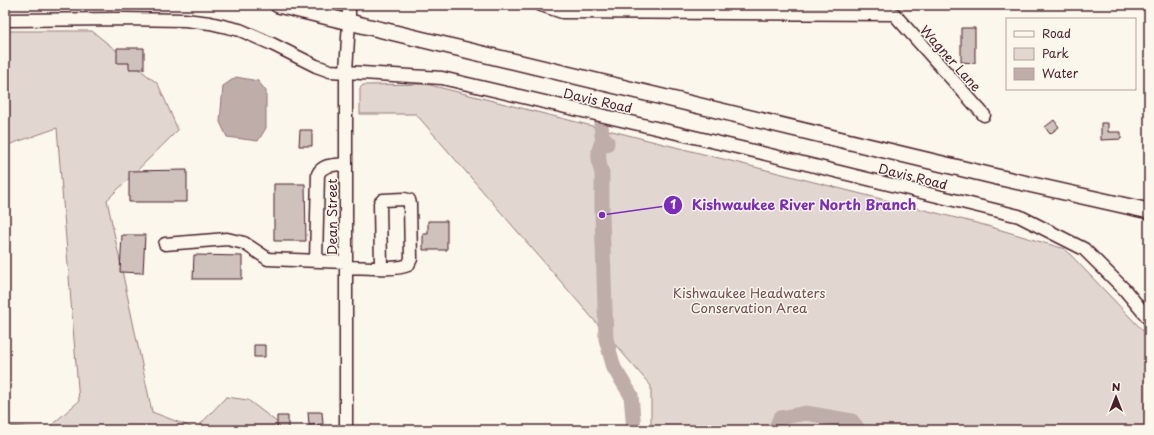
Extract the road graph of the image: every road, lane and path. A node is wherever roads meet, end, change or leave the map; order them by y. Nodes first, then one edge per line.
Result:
1 (278, 5) edge
2 (349, 5) edge
3 (541, 5) edge
4 (5, 20) edge
5 (349, 22) junction
6 (346, 72) junction
7 (984, 115) dead end
8 (345, 164) junction
9 (1149, 211) edge
10 (165, 244) dead end
11 (316, 261) junction
12 (346, 265) junction
13 (381, 268) junction
14 (1149, 319) edge
15 (346, 430) edge

1 - 5 main road
2 - 5 street, Dean Street
3 - 7 street, Wagner Lane
4 - 6 street, Davis Road
5 - 6 street, Dean Street
5 - 9 main road
6 - 8 street, Dean Street
6 - 14 street, Davis Road
8 - 11 street
8 - 12 street, Dean Street
10 - 11 street
11 - 12 street
12 - 13 street
12 - 15 street, Dean Street
13 - 13 street

